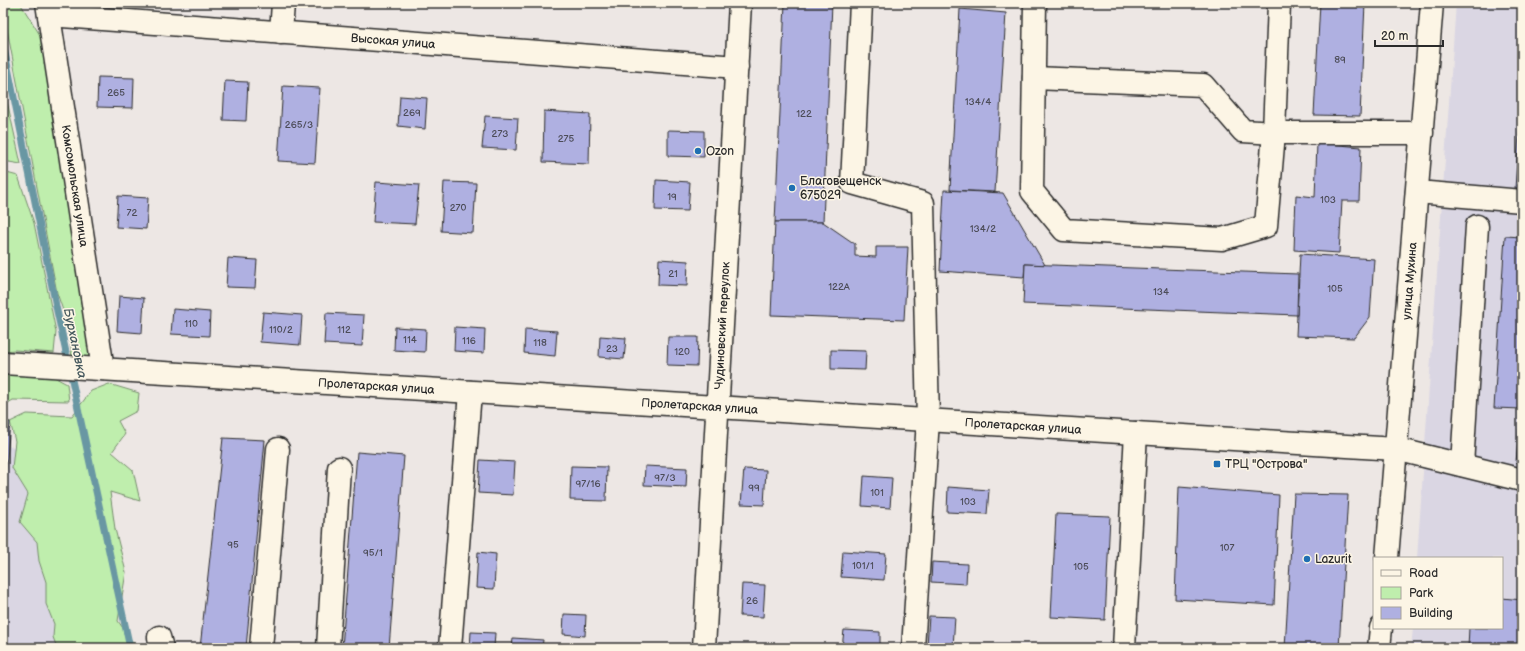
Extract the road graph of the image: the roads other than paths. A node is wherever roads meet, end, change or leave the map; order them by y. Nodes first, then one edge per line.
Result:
1 (283, 3) edge
2 (740, 3) edge
3 (861, 3) edge
4 (1035, 3) edge
5 (1279, 3) edge
6 (1432, 3) edge
7 (48, 9) edge
8 (281, 32) junction
9 (737, 67) junction
10 (1034, 78) junction
11 (1274, 133) junction
12 (1422, 133) junction
13 (1417, 192) junction
14 (1522, 201) edge
15 (1477, 226) dead end
16 (3, 363) edge
17 (103, 369) junction
18 (470, 392) junction
19 (717, 407) junction
20 (928, 420) junction
21 (1136, 433) junction
22 (278, 449) dead end
23 (1396, 449) junction
24 (1462, 465) junction
25 (339, 468) dead end
26 (1522, 480) edge
27 (1387, 557) edge
28 (1381, 629) edge
29 (261, 648) edge
30 (328, 648) edge
31 (450, 648) edge
32 (704, 648) edge
33 (913, 648) edge
34 (1124, 648) edge
35 (1380, 648) edge

1 - 8 street
2 - 9 street, Чудиновский переулок
3 - 20 street
4 - 10 street
5 - 11 street
6 - 12 street, улица Мухина
7 - 8 street, Высокая улица
7 - 17 street, Комсомольская улица
8 - 9 street, Высокая улица
9 - 19 street, Чудиновский переулок
10 - 11 street
10 - 11 street
11 - 12 street
12 - 13 street, улица Мухина
13 - 14 street
13 - 23 street, улица Мухина
15 - 24 street
16 - 17 street, Пролетарская улица
17 - 18 street, Пролетарская улица
18 - 19 street, Пролетарская улица
18 - 31 street
19 - 20 street, Пролетарская улица
19 - 32 street, Чудиновский переулок
20 - 21 street, Пролетарская улица
20 - 33 street
21 - 23 street, Пролетарская улица
21 - 34 street
22 - 29 street
23 - 24 street, Пролетарская улица
23 - 27 street, улица Мухина
24 - 26 street, Пролетарская улица
25 - 30 street
28 - 35 street

